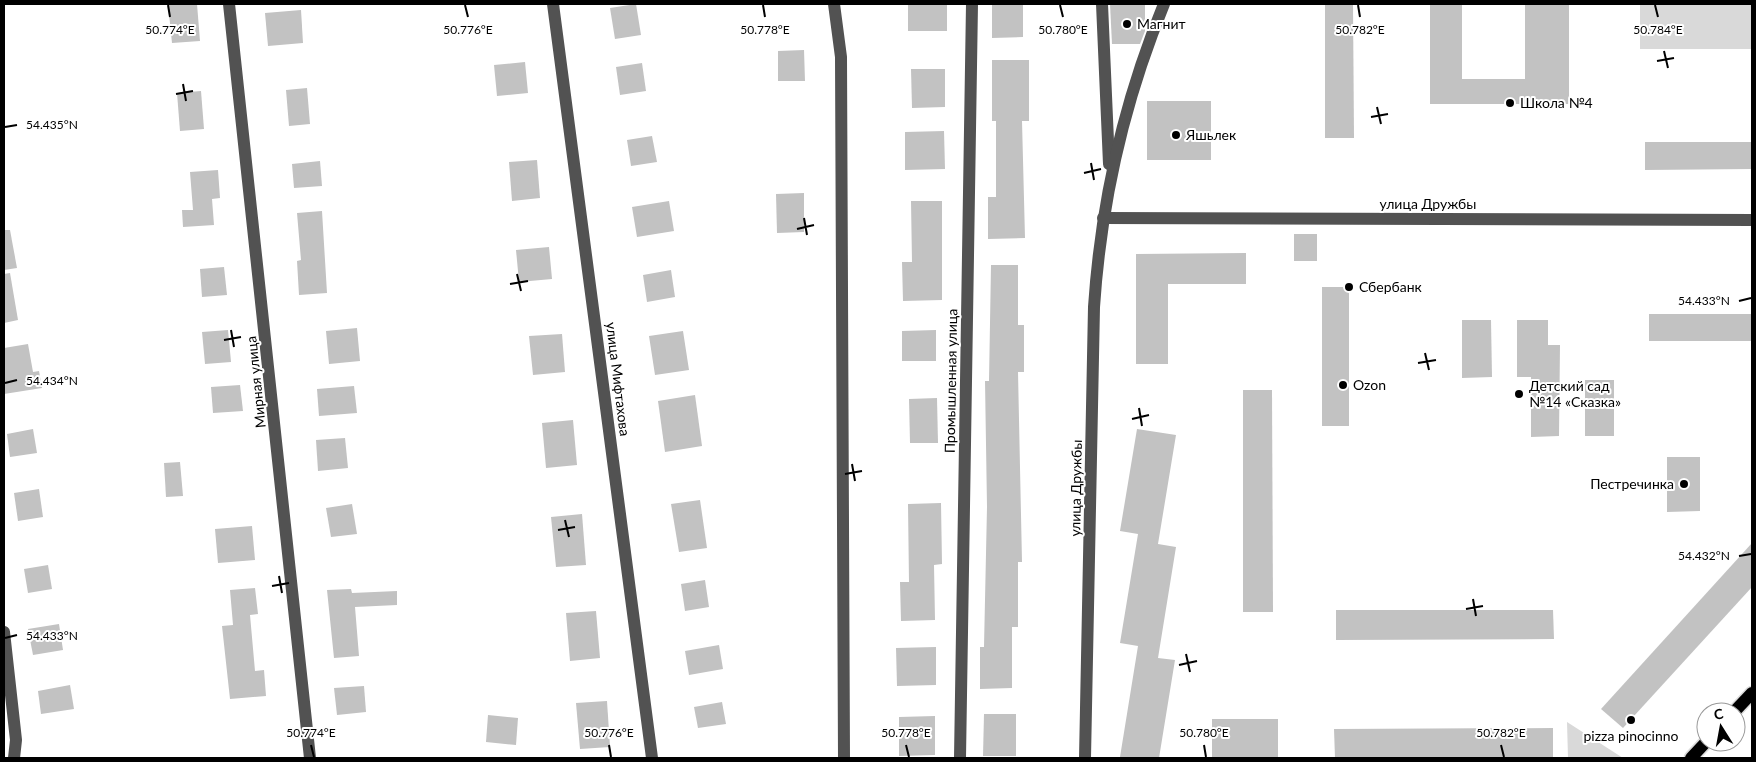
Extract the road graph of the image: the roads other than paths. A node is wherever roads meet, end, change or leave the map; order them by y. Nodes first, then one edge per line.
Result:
1 (229, 4) edge
2 (553, 4) edge
3 (834, 4) edge
4 (972, 4) edge
5 (1102, 4) edge
6 (1164, 4) edge
7 (1110, 178) junction
8 (1103, 218) junction
9 (1752, 220) edge
10 (4, 632) edge
11 (1752, 692) edge
12 (1743, 702) edge
13 (14, 758) edge
14 (310, 758) edge
15 (652, 758) edge
16 (844, 758) edge
17 (960, 758) edge
18 (1085, 758) edge

1 - 14 street, Мирная улица
2 - 15 street, улица Мифтахова
3 - 16 street
4 - 17 street, Промышленная улица
5 - 7 street, улица Дружбы
6 - 7 street, улица Дружбы
7 - 8 street, улица Дружбы
8 - 9 street, улица Дружбы
8 - 18 street, улица Дружбы
10 - 13 street
11 - 12 main road

